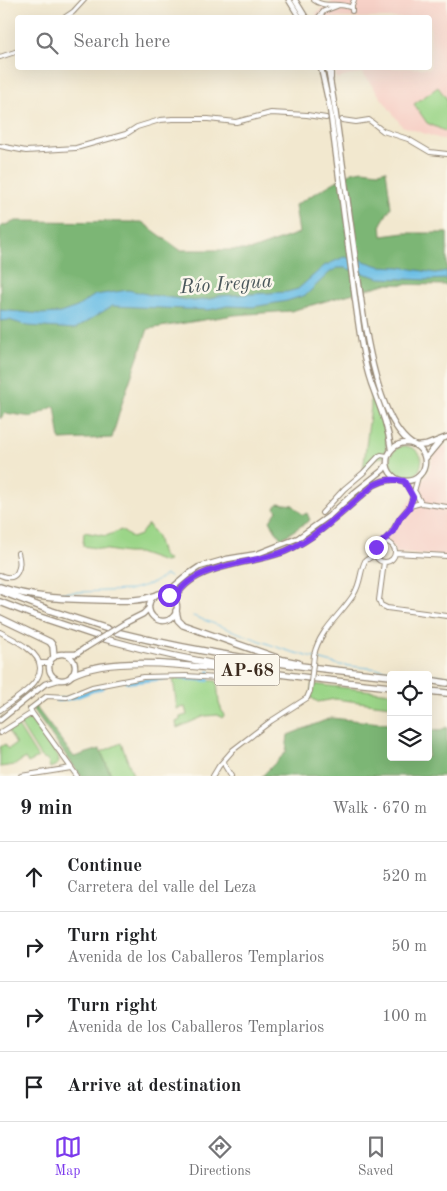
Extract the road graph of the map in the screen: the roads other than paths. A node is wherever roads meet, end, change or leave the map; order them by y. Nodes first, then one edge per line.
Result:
1 (84, 0) edge
2 (289, 0) edge
3 (295, 0) edge
4 (314, 0) edge
5 (339, 1) edge
6 (353, 1) edge
7 (348, 8) junction
8 (68, 15) edge
9 (298, 15) edge
10 (304, 15) edge
11 (321, 15) edge
12 (15, 53) edge
13 (0, 57) edge
14 (321, 70) edge
15 (329, 70) edge
16 (326, 118) dead end
17 (343, 120) dead end
18 (0, 146) edge
19 (447, 154) edge
20 (447, 436) edge
21 (441, 439) junction
22 (414, 445) junction
23 (391, 449) junction
24 (388, 456) junction
25 (425, 459) junction
26 (386, 464) junction
27 (418, 477) junction
28 (396, 479) junction
29 (404, 481) junction
30 (415, 492) junction
31 (413, 497) junction
32 (421, 503) junction
33 (410, 506) junction
34 (447, 507) edge
35 (322, 513) dead end
36 (388, 537) junction
37 (383, 542) junction
38 (391, 544) junction
39 (18, 553) dead end
40 (395, 553) junction
41 (375, 554) junction
42 (447, 556) edge
43 (384, 562) junction
44 (0, 575) edge
45 (0, 586) edge
46 (0, 591) edge
47 (165, 594) junction
48 (154, 596) junction
49 (175, 600) junction
50 (0, 602) edge
51 (149, 608) junction
52 (176, 611) junction
53 (143, 614) junction
54 (151, 614) junction
55 (447, 616) edge
56 (0, 618) edge
57 (108, 629) dead end
58 (116, 632) dead end
59 (1, 634) edge
60 (97, 636) dead end
61 (105, 639) dead end
62 (80, 652) junction
63 (64, 655) junction
64 (54, 657) junction
65 (39, 663) junction
66 (50, 663) junction
67 (75, 667) junction
68 (50, 672) junction
69 (387, 675) edge
70 (72, 676) junction
71 (387, 676) edge
72 (217, 678) dead end
73 (59, 680) junction
74 (432, 680) edge
75 (447, 682) edge
76 (353, 683) junction
77 (45, 684) junction
78 (387, 687) edge
79 (432, 691) edge
80 (447, 693) edge
81 (0, 710) edge
82 (32, 714) junction
83 (0, 720) edge
84 (0, 733) edge
85 (224, 761) junction
86 (71, 768) junction
87 (21, 776) edge
88 (77, 776) edge
89 (213, 776) edge
90 (231, 776) edge

1 - 8 street
2 - 9 main road
3 - 10 main road
4 - 5 street
5 - 7 street
6 - 7 street
7 - 11 street
12 - 13 street
14 - 23 main road, bridge
15 - 22 main road, bridge
16 - 18 street
17 - 19 street
20 - 21 main road
21 - 22 main road
21 - 25 main road
22 - 23 main road
22 - 25 main road
23 - 24 main road
24 - 26 main road
24 - 35 street
25 - 27 main road
26 - 28 main road
26 - 47 main road
27 - 29 main road
27 - 30 street
28 - 29 main road
28 - 49 main road
29 - 31 street
30 - 31 street
30 - 32 street
31 - 33 street
32 - 33 street
32 - 34 street
33 - 36 street
36 - 37 street
36 - 38 street
37 - 38 street
37 - 41 street
38 - 40 street
39 - 44 street
40 - 42 street
40 - 43 street
41 - 43 street
41 - 85 street, bridge
43 - 55 street
45 - 48 highway
46 - 57 highway
47 - 48 main road
47 - 49 main road
48 - 51 main road
49 - 52 main road
50 - 60 highway
51 - 53 main road
51 - 54 main road
52 - 54 main road
52 - 69 highway
53 - 54 main road
53 - 62 main road, bridge
56 - 64 highway
58 - 71 highway, AP-68
59 - 65 street
61 - 76 highway, AP-68
62 - 63 main road
62 - 67 main road
63 - 64 main road
63 - 67 main road
64 - 66 main road
65 - 66 street
65 - 81 street
66 - 68 main road
67 - 70 main road
68 - 73 main road
68 - 77 main road
70 - 73 main road
70 - 76 highway
72 - 82 street
73 - 77 main road
74 - 75 highway
76 - 78 highway, AP-68
77 - 83 main road
79 - 80 highway
82 - 84 street
82 - 86 street
85 - 89 street
85 - 90 street
86 - 87 street
86 - 88 street

